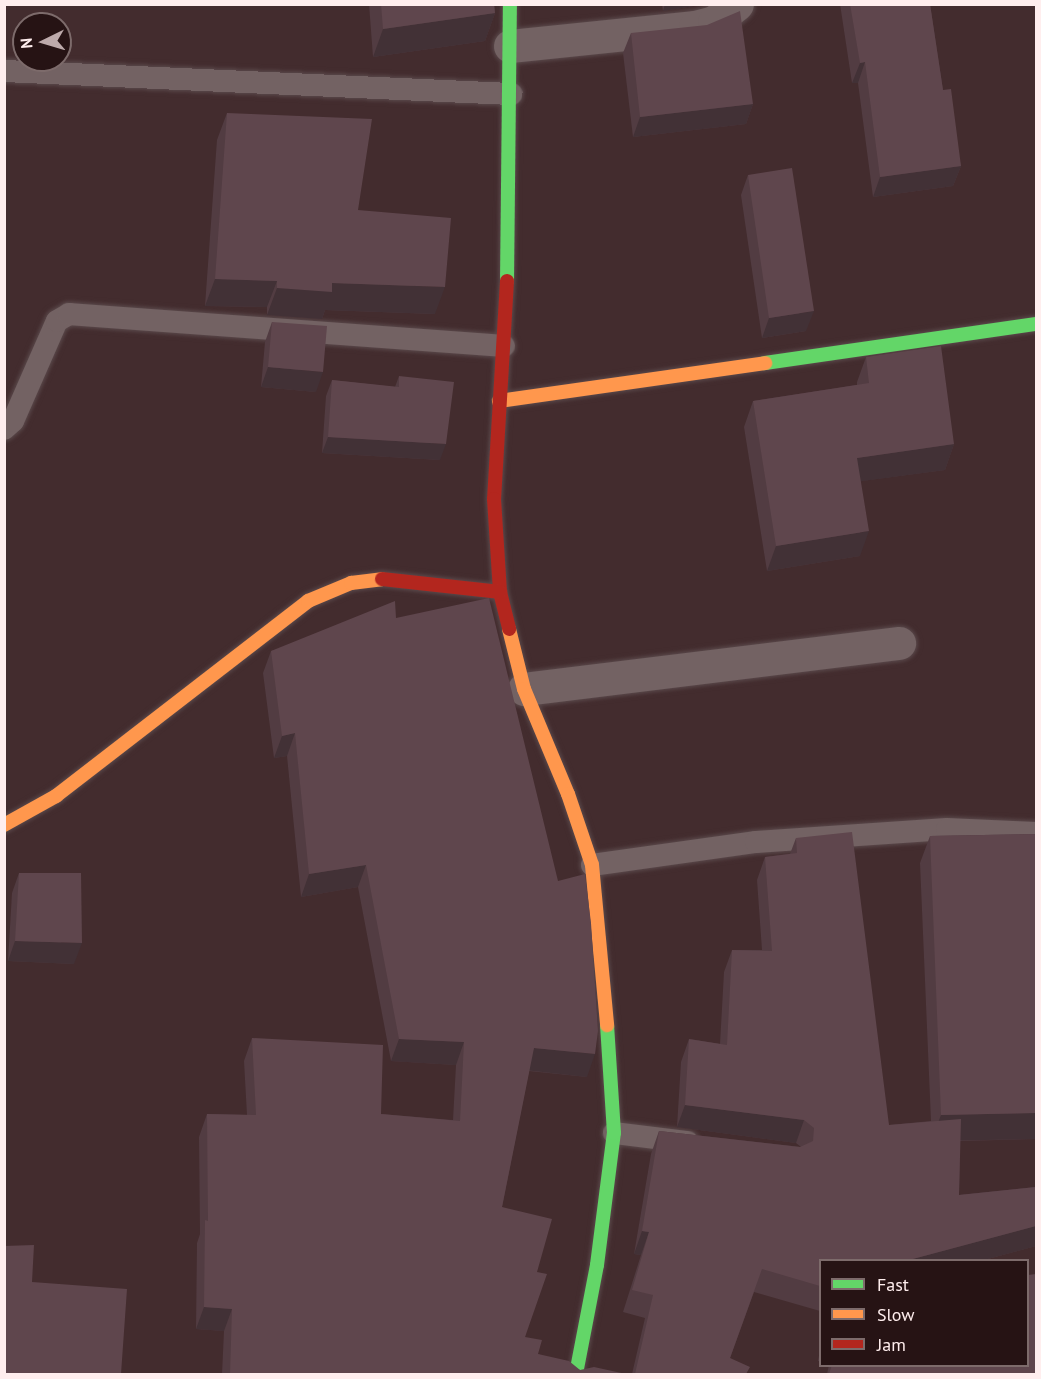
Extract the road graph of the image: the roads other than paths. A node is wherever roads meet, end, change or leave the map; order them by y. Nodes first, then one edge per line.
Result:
1 (510, 4) edge
2 (737, 4) edge
3 (510, 46) junction
4 (4, 71) edge
5 (511, 94) junction
6 (1036, 324) edge
7 (504, 346) junction
8 (500, 401) junction
9 (4, 429) edge
10 (500, 592) junction
11 (900, 643) dead end
12 (524, 689) junction
13 (4, 825) edge
14 (1036, 833) edge
15 (592, 865) junction
16 (614, 1133) junction
17 (712, 1146) edge
18 (576, 1374) edge

1 - 3 street
2 - 3 street
3 - 5 street
4 - 5 lane
5 - 7 street
6 - 8 street
7 - 8 street
7 - 9 lane
8 - 10 street
10 - 12 street
10 - 13 street
11 - 12 street
12 - 15 street
14 - 15 lane
15 - 16 street
16 - 17 lane
16 - 18 street

